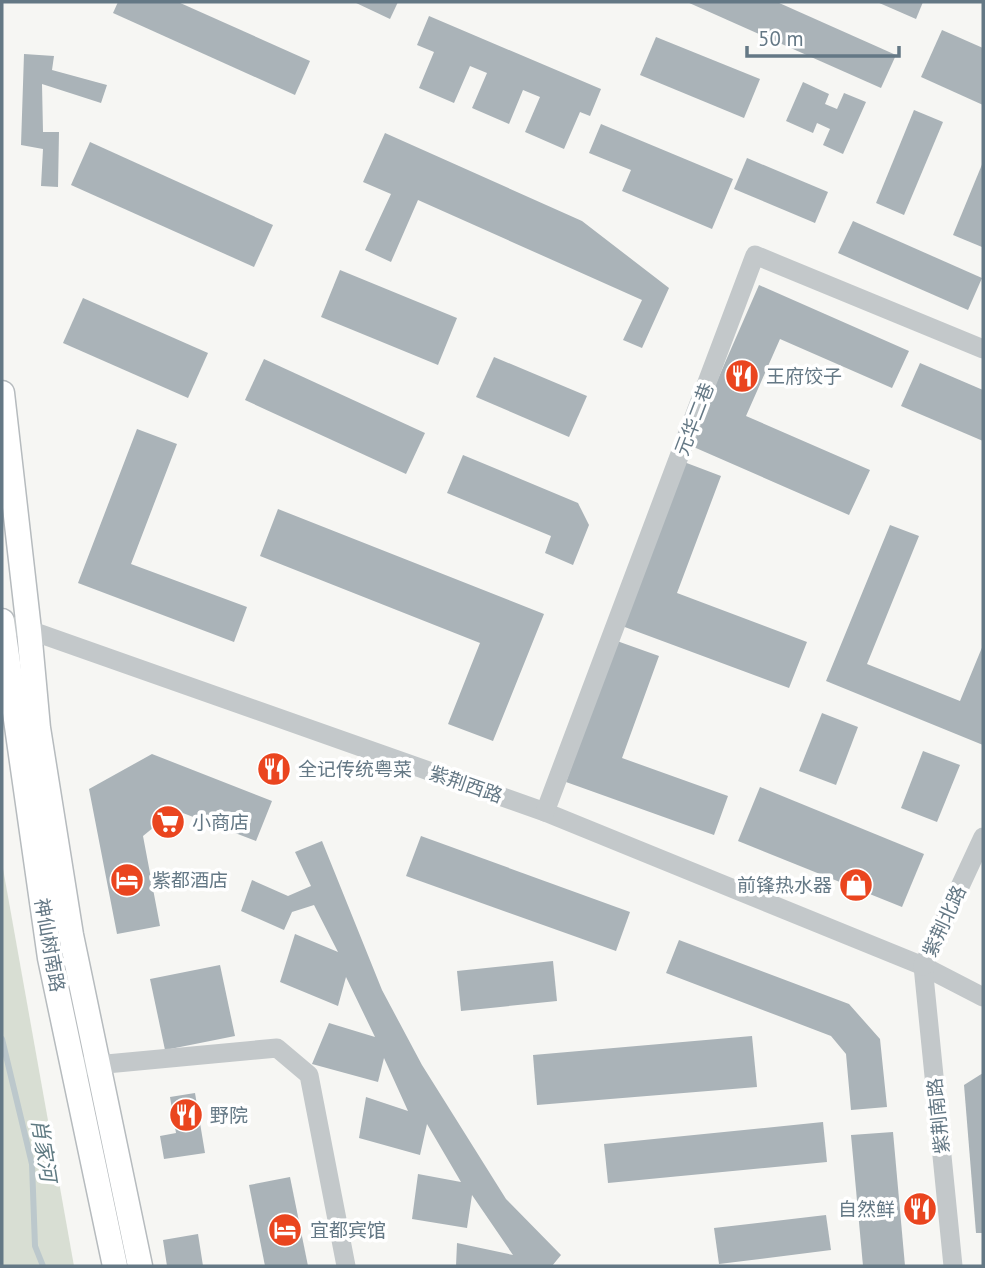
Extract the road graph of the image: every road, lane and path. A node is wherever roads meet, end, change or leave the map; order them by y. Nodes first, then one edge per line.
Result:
1 (983, 349) edge
2 (2, 393) edge
3 (2, 621) edge
4 (29, 630) junction
5 (545, 812) junction
6 (983, 837) edge
7 (923, 966) junction
8 (983, 997) edge
9 (99, 1065) junction
10 (73, 1068) junction
11 (115, 1266) edge
12 (140, 1266) edge
13 (346, 1266) edge
14 (953, 1266) edge

1 - 5 street, 元华二巷
2 - 4 main road
3 - 4 street, 紫荆西路
3 - 10 main road, 神仙树南路
4 - 5 street, 紫荆西路
4 - 9 main road
5 - 7 street, 紫荆西路
6 - 7 street, 紫荆北路
7 - 8 street, 紫荆西路
7 - 14 street, 紫荆南路
9 - 10 street
9 - 12 main road
9 - 13 street
10 - 11 main road, 神仙树南路

